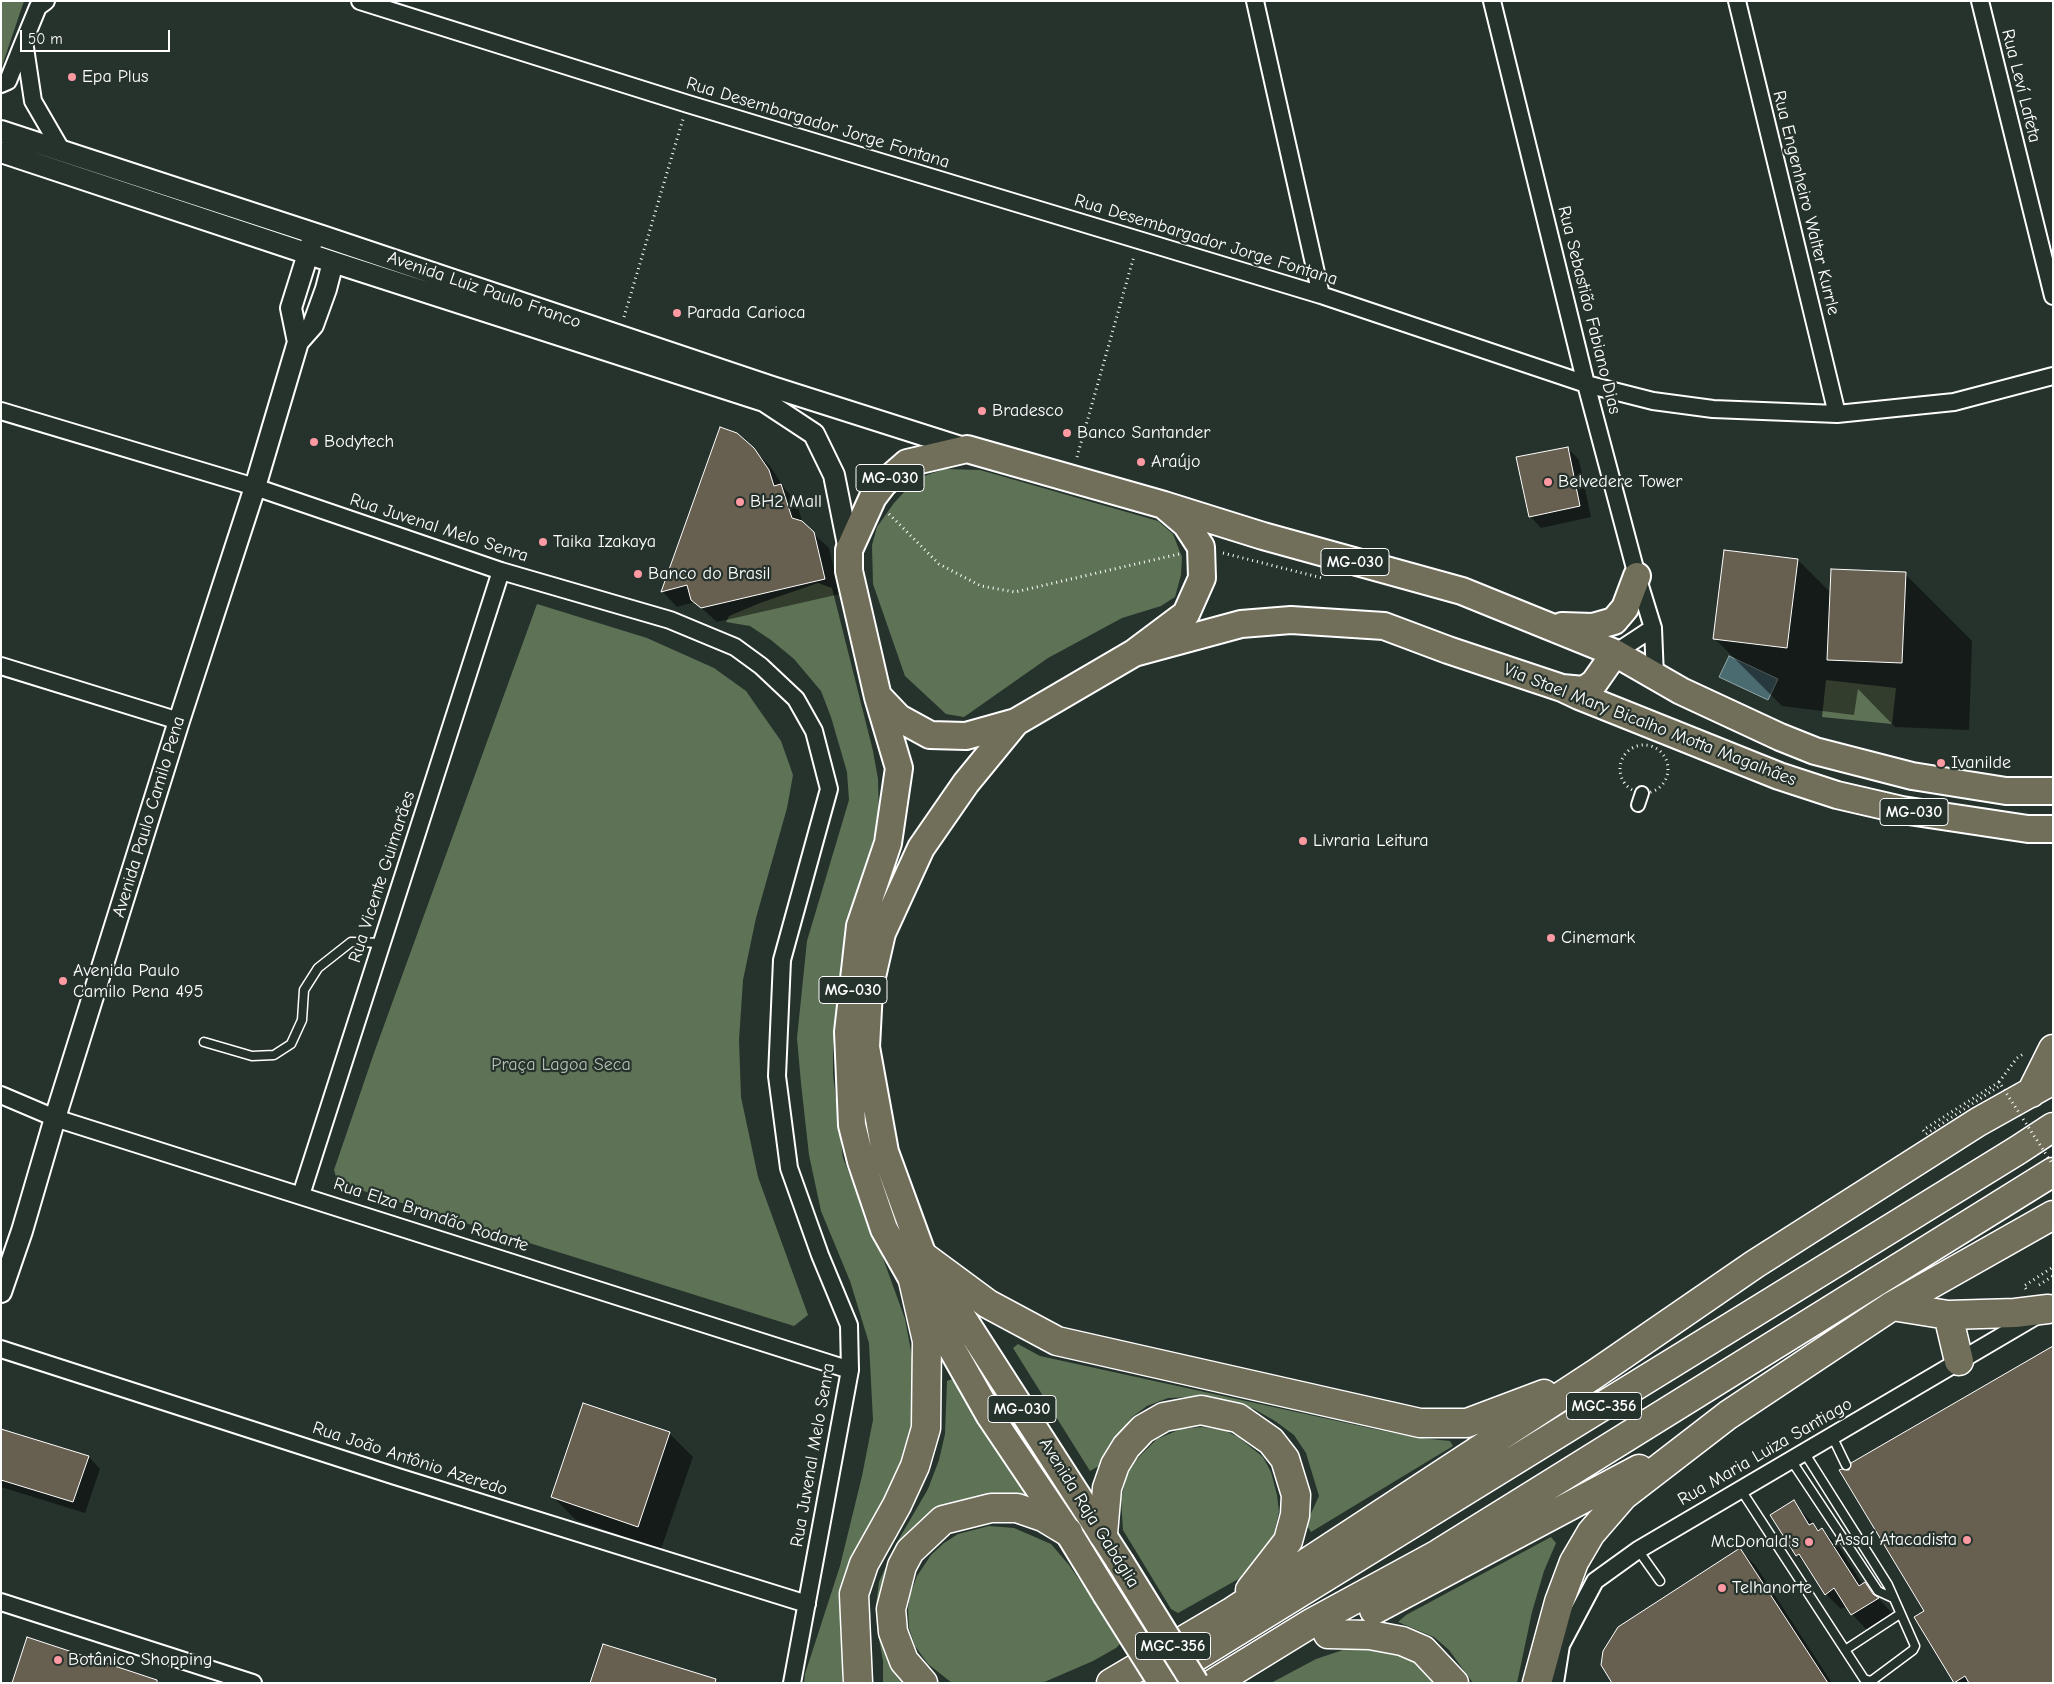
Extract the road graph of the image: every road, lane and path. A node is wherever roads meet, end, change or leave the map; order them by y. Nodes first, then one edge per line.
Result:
1 (360, 1) edge
2 (1255, 1) edge
3 (1492, 1) edge
4 (1737, 1) edge
5 (1980, 1) edge
6 (41, 3) edge
7 (24, 41) junction
8 (1, 84) edge
9 (688, 104) junction
10 (1, 131) edge
11 (1, 142) edge
12 (62, 151) junction
13 (8, 155) edge
14 (326, 237) junction
15 (1138, 241) junction
16 (308, 253) junction
17 (333, 262) junction
18 (1321, 294) junction
19 (2053, 296) edge
20 (618, 336) junction
21 (298, 342) junction
22 (2053, 376) edge
23 (1586, 384) junction
24 (1, 411) edge
25 (1837, 414) junction
26 (967, 449) junction
27 (1071, 479) junction
28 (255, 487) junction
29 (873, 497) junction
30 (1164, 504) junction
31 (1202, 547) junction
32 (849, 550) junction
33 (501, 571) junction
34 (1636, 576) junction
35 (1322, 578) dead end
36 (1545, 624) junction
37 (1653, 628) junction
38 (1134, 652) junction
39 (1615, 653) junction
40 (1, 666) edge
41 (1655, 676) junction
42 (1562, 688) junction
43 (878, 697) junction
44 (179, 721) junction
45 (1016, 722) junction
46 (2053, 791) edge
47 (1640, 799) joint
48 (2053, 828) edge
49 (382, 943) junction
50 (204, 1042) dead end
51 (2053, 1049) edge
52 (1999, 1082) dead end
53 (2042, 1086) edge
54 (1, 1095) edge
55 (54, 1118) junction
56 (2053, 1127) edge
57 (2053, 1165) edge
58 (2053, 1172) edge
59 (301, 1195) junction
60 (2053, 1215) edge
61 (2053, 1267) edge
62 (918, 1268) junction
63 (2053, 1276) edge
64 (1, 1292) edge
65 (2041, 1298) edge
66 (1892, 1306) junction
67 (1948, 1314) junction
68 (1, 1349) edge
69 (1959, 1361) junction
70 (850, 1370) junction
71 (1595, 1374) junction
72 (1832, 1436) junction
73 (1695, 1439) junction
74 (1798, 1456) junction
75 (1846, 1465) dead end
76 (1741, 1490) junction
77 (1068, 1532) junction
78 (1104, 1534) junction
79 (1638, 1550) junction
80 (1660, 1581) dead end
81 (1893, 1598) junction
82 (1, 1602) edge
83 (807, 1604) junction
84 (1233, 1611) junction
85 (1900, 1614) junction
86 (1328, 1634) junction
87 (1845, 1650) junction
88 (1111, 1682) edge
89 (253, 1683) edge
90 (792, 1683) edge
91 (858, 1683) edge
92 (923, 1683) edge
93 (1155, 1683) edge
94 (1162, 1683) edge
95 (1195, 1683) edge
96 (1214, 1683) edge
97 (1246, 1683) edge
98 (1454, 1683) edge
99 (1537, 1683) edge
100 (1555, 1683) edge

1 - 9 street, Rua Desembargador Jorge Fontana
2 - 18 street
3 - 23 street, Rua Sebastião Fabiano Dias
4 - 25 street, Rua Engenheiro Walter Kurrle
5 - 19 street, Rua Leví Lafeta
6 - 7 street
7 - 8 street
7 - 12 street
9 - 15 street, Rua Desembargador Jorge Fontana
9 - 20 path
10 - 12 street, Avenida Luiz Paulo Franco
11 - 13 street
12 - 14 street, Avenida Luiz Paulo Franco
13 - 16 street, Avenida Luiz Paulo Franco
14 - 16 street, Avenida Paulo Camilo Pena
14 - 20 street, Avenida Luiz Paulo Franco
15 - 18 street, Rua Desembargador Jorge Fontana
15 - 27 path
16 - 17 street, Avenida Luiz Paulo Franco
16 - 21 street, Avenida Paulo Camilo Pena
17 - 21 street, Avenida Paulo Camilo Pena
17 - 32 street, Avenida Luiz Paulo Franco
18 - 23 street, Rua Desembargador Jorge Fontana
20 - 26 street, Avenida Luiz Paulo Franco
21 - 28 street, Avenida Paulo Camilo Pena
22 - 25 street, Rua Desembargador Jorge Fontana
23 - 25 street, Rua Desembargador Jorge Fontana
23 - 34 street, Rua Sebastião Fabiano Dias
24 - 28 street, Rua Juvenal Melo Senra
26 - 27 highway, MG-030
26 - 29 highway, MG-030
27 - 30 highway, MG-030
28 - 33 street, Rua Juvenal Melo Senra
28 - 44 street, Avenida Paulo Camilo Pena
29 - 31 path
29 - 32 highway, MG-030
30 - 31 highway
30 - 36 highway, Via Stael Mary Bicalho Motta Magalhães / MG-030
31 - 35 path
31 - 38 highway
32 - 43 highway, MG-030
33 - 49 street, Rua Vicente Guimarães
33 - 70 street, Rua Juvenal Melo Senra
34 - 36 highway
34 - 37 street, Rua Sebastião Fabiano Dias
36 - 39 highway, Via Stael Mary Bicalho Motta Magalhães / MG-030
37 - 39 street
37 - 41 street, Rua Sebastião Fabiano Dias
38 - 42 highway, Via Stael Mary Bicalho Motta Magalhães / MG-030
38 - 45 highway, MG-030
39 - 41 highway, Via Stael Mary Bicalho Motta Magalhães / MG-030
39 - 42 highway
40 - 44 street
41 - 46 highway, Via Stael Mary Bicalho Motta Magalhães / MG-030
42 - 48 highway, Via Stael Mary Bicalho Motta Magalhães / MG-030
43 - 45 highway
43 - 62 highway, Avenida Raja Gabáglia / MG-030
44 - 55 street, Avenida Paulo Camilo Pena
45 - 62 highway, Avenida Raja Gabáglia / MG-030
47 - 47 path
49 - 50 lane
49 - 59 street, Rua Vicente Guimarães
51 - 53 highway
52 - 57 path, bridge
53 - 71 highway, MGC-356
54 - 55 street, Rua Elza Brandão Rodarte
55 - 59 street, Rua Elza Brandão Rodarte
55 - 64 street, Avenida Paulo Camilo Pena
56 - 93 highway, MGC-356
58 - 96 highway, MGC-356
59 - 70 street, Rua Elza Brandão Rodarte
60 - 66 highway
61 - 65 path
62 - 71 highway
62 - 77 highway, Avenida Raja Gabáglia / MG-030
62 - 78 highway, Avenida Raja Gabáglia / MG-030
62 - 91 highway
63 - 65 path
65 - 67 highway
65 - 69 street, Rua Maria Luiza Santiago
66 - 67 highway
66 - 73 highway
67 - 69 highway
68 - 83 street, Rua João Antônio Azeredo
69 - 72 street, Rua Maria Luiza Santiago
70 - 83 street, Rua Juvenal Melo Senra
71 - 84 highway, MGC-356
72 - 74 street, Rua Maria Luiza Santiago
72 - 75 lane
73 - 86 highway
73 - 99 highway
74 - 76 street, Rua Maria Luiza Santiago
74 - 81 lane
74 - 81 lane
76 - 79 street, Rua Maria Luiza Santiago
76 - 87 lane
77 - 92 highway
77 - 94 highway, Avenida Raja Gabáglia / MG-030, bridge
78 - 84 highway
78 - 95 highway, Avenida Raja Gabáglia / MG-030, bridge
79 - 80 lane
79 - 100 street, Rua Maria Luiza Santiago
81 - 85 lane
82 - 89 street
83 - 90 street, Rua Juvenal Melo Senra
84 - 88 highway, MGC-356
85 - 87 lane
85 - 87 lane
86 - 97 highway
86 - 98 highway

